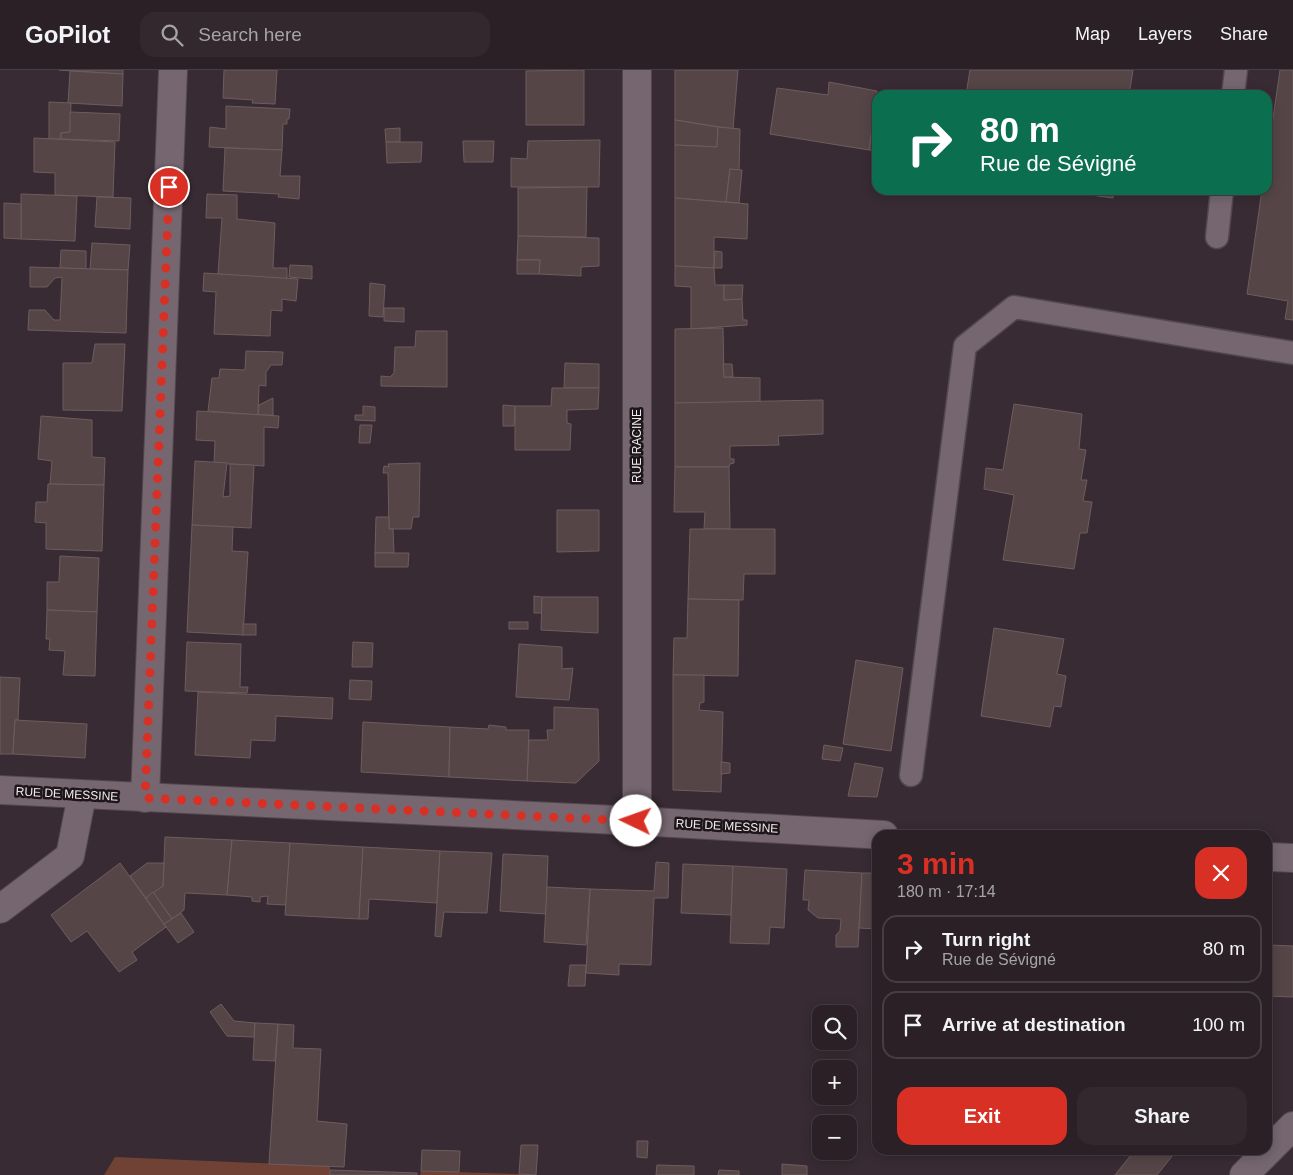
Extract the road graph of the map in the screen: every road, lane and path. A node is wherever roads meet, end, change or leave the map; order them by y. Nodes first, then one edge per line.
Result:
1 (173, 70) edge
2 (637, 70) edge
3 (1236, 70) edge
4 (1234, 90) edge
5 (1221, 195) edge
6 (1217, 237) dead end
7 (1293, 353) edge
8 (911, 775) dead end
9 (0, 790) edge
10 (82, 795) junction
11 (145, 798) junction
12 (636, 821) junction
13 (872, 834) edge
14 (1272, 856) edge
15 (1293, 858) edge
16 (0, 909) edge
17 (1293, 1126) edge
18 (1272, 1147) edge
19 (1264, 1155) edge
20 (1244, 1175) edge

1 - 11 street
2 - 12 street, RUE RACINE
3 - 4 lane
5 - 6 lane
7 - 8 lane
9 - 10 street, RUE DE MESSINE
10 - 11 street, RUE DE MESSINE
10 - 16 street
11 - 12 street, RUE DE MESSINE
12 - 13 street, RUE DE MESSINE
14 - 15 street
17 - 18 street
19 - 20 street

